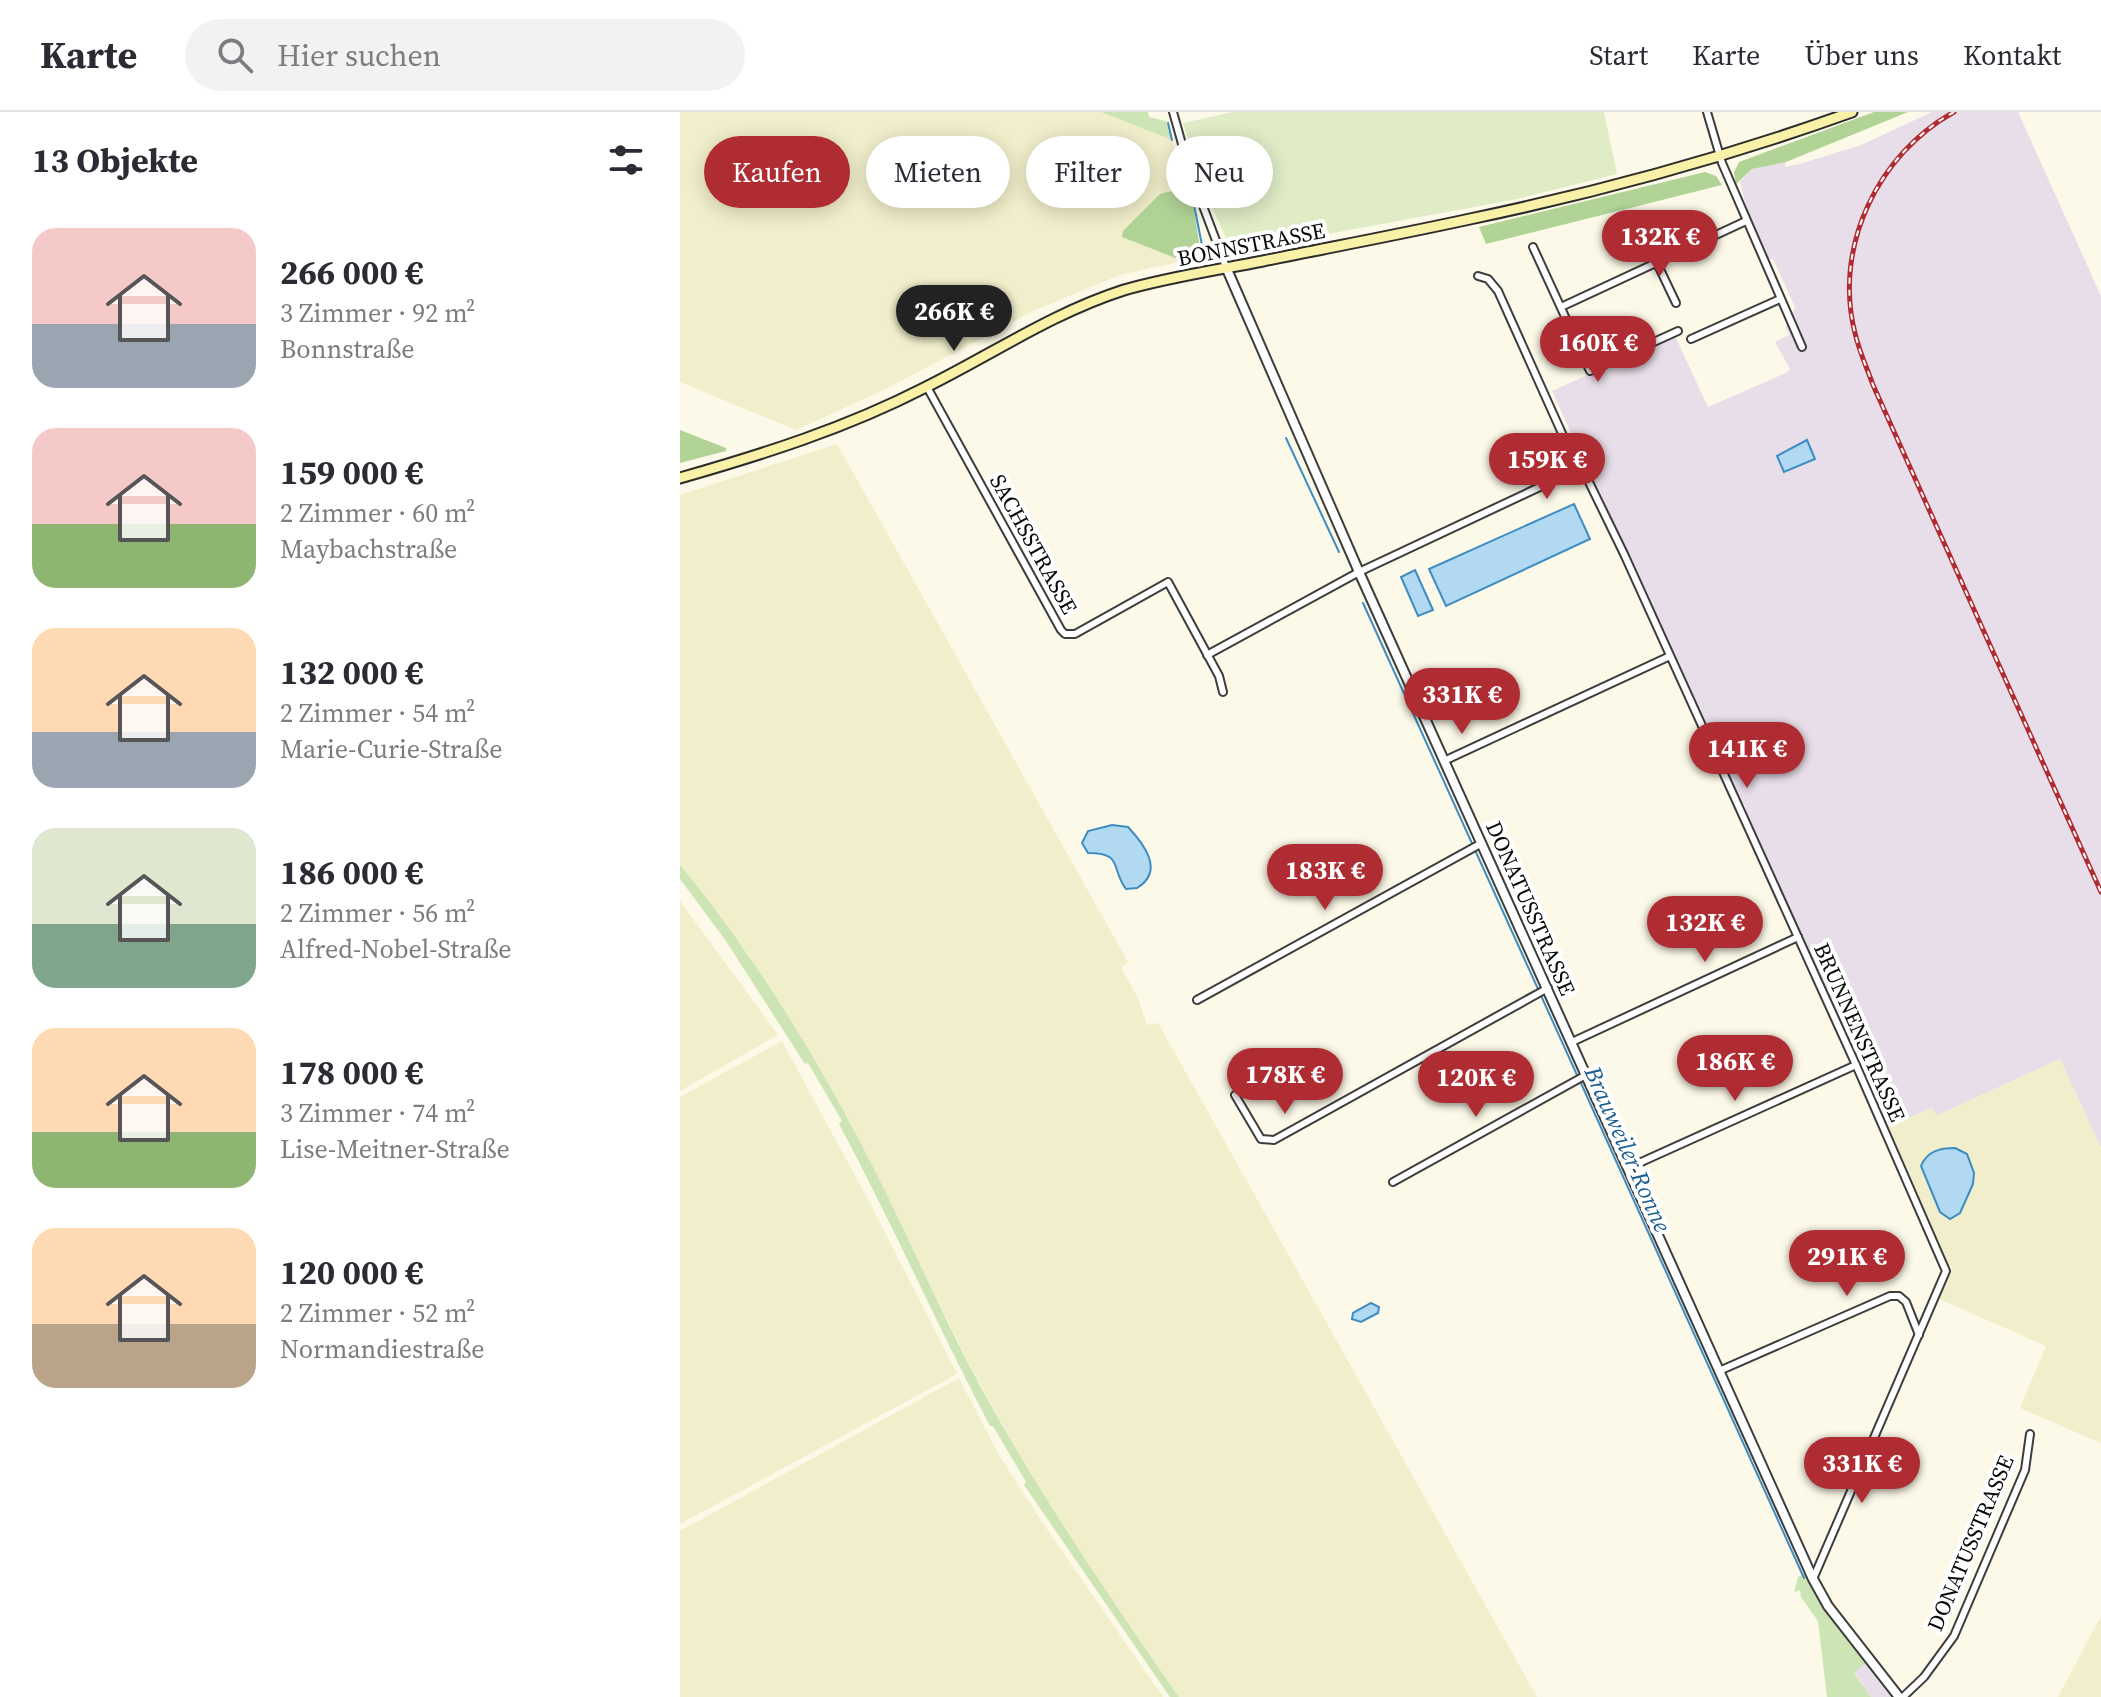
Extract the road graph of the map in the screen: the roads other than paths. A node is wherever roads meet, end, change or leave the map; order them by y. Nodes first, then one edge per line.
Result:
1 (1173, 112) edge
2 (1707, 112) edge
3 (1852, 112) edge
4 (1720, 157) junction
5 (1746, 221) junction
6 (1533, 247) dead end
7 (1657, 263) junction
8 (1226, 267) junction
9 (1478, 276) dead end
10 (1780, 299) junction
11 (1676, 303) dead end
12 (1561, 307) junction
13 (1678, 331) dead end
14 (1691, 339) dead end
15 (1802, 347) dead end
16 (927, 387) junction
17 (1578, 469) junction
18 (680, 478) edge
19 (1359, 572) junction
20 (1207, 655) junction
21 (1670, 656) junction
22 (1223, 692) dead end
23 (1446, 760) junction
24 (1480, 844) junction
25 (1798, 937) junction
26 (1546, 989) junction
27 (1197, 1000) dead end
28 (1572, 1042) junction
29 (1856, 1065) junction
30 (1585, 1076) junction
31 (1235, 1095) dead end
32 (1628, 1168) junction
33 (1393, 1182) dead end
34 (1919, 1335) junction
35 (1719, 1371) junction
36 (2030, 1434) dead end
37 (1813, 1579) junction
38 (1901, 1697) edge

1 - 8 street, DONATUSSTRASSE
2 - 4 street
3 - 4 main road, BONNSTRASSE
4 - 5 street
4 - 8 main road, BONNSTRASSE
5 - 7 street
5 - 10 street
6 - 12 street
7 - 11 street
7 - 12 street
8 - 16 main road, BONNSTRASSE
8 - 19 street, DONATUSSTRASSE
9 - 17 street, BRUNNENSTRASSE
10 - 14 street
10 - 15 street
12 - 13 street
16 - 18 main road, BONNSTRASSE
16 - 20 street, SACHSSTRASSE
17 - 19 street
17 - 21 street, BRUNNENSTRASSE
19 - 20 street
19 - 23 street, DONATUSSTRASSE
20 - 22 street, SACHSSTRASSE
21 - 23 street
21 - 25 street, BRUNNENSTRASSE
23 - 24 street, DONATUSSTRASSE
24 - 26 street, DONATUSSTRASSE
24 - 27 street
25 - 28 street
25 - 29 street, BRUNNENSTRASSE
26 - 28 street, DONATUSSTRASSE
26 - 31 street
28 - 30 street, DONATUSSTRASSE
29 - 32 street
29 - 34 street, BRUNNENSTRASSE
30 - 32 street, DONATUSSTRASSE
30 - 33 street
32 - 35 street, DONATUSSTRASSE
34 - 35 street
34 - 37 street, BRUNNENSTRASSE
35 - 37 street, DONATUSSTRASSE
36 - 38 street, DONATUSSTRASSE
37 - 38 street, DONATUSSTRASSE

